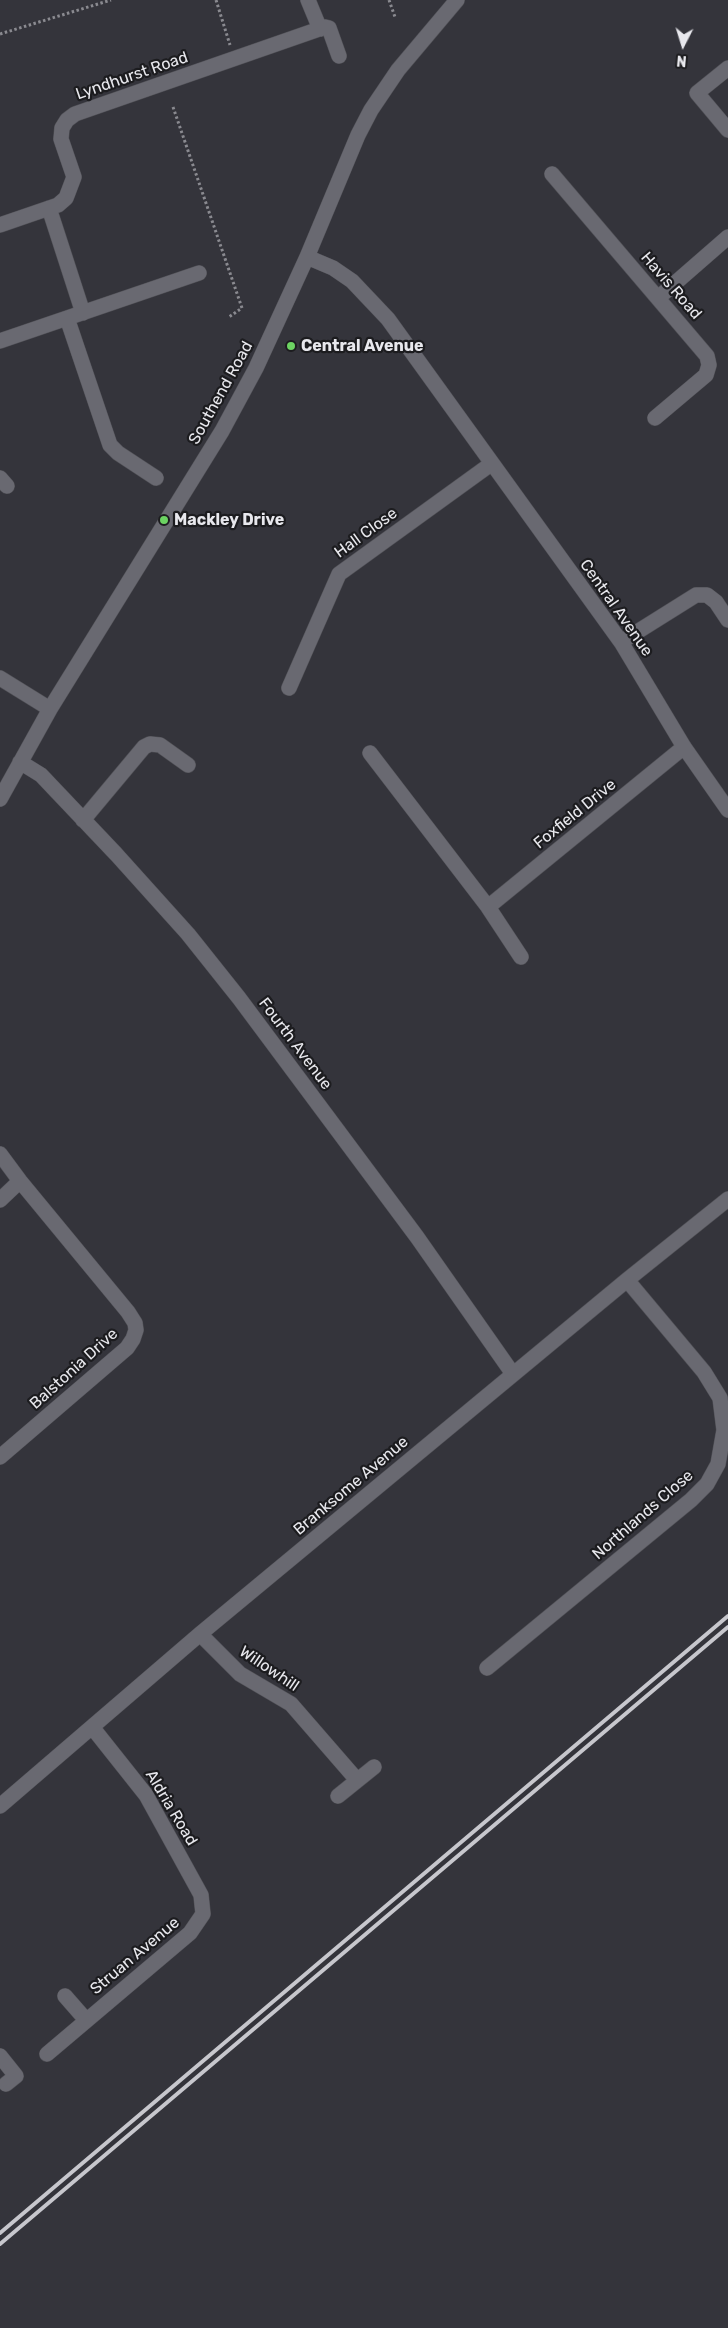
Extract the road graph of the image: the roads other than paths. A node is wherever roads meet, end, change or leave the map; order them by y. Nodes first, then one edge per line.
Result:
1 (308, 0) edge
2 (457, 0) edge
3 (320, 29) junction
4 (339, 56) dead end
5 (728, 68) edge
6 (728, 130) edge
7 (552, 174) dead end
8 (49, 208) junction
9 (0, 225) edge
10 (728, 237) edge
11 (307, 257) junction
12 (199, 273) dead end
13 (658, 298) junction
14 (83, 313) junction
15 (68, 318) junction
16 (0, 341) edge
17 (655, 418) dead end
18 (491, 464) junction
19 (156, 478) dead end
20 (728, 620) edge
21 (621, 642) junction
22 (0, 678) edge
23 (289, 688) dead end
24 (50, 710) junction
25 (684, 747) junction
26 (370, 753) dead end
27 (20, 762) junction
28 (188, 765) dead end
29 (0, 799) edge
30 (728, 810) edge
31 (83, 820) junction
32 (488, 907) junction
33 (522, 957) dead end
34 (0, 1154) edge
35 (20, 1181) junction
36 (728, 1199) edge
37 (0, 1200) edge
38 (626, 1280) junction
39 (513, 1374) junction
40 (724, 1396) edge
41 (0, 1457) edge
42 (200, 1634) junction
43 (488, 1668) dead end
44 (92, 1728) junction
45 (374, 1767) dead end
46 (357, 1780) junction
47 (338, 1796) dead end
48 (0, 1806) edge
49 (203, 1914) joint
50 (65, 1996) dead end
51 (86, 2020) junction
52 (47, 2054) dead end
53 (0, 2056) edge
54 (6, 2084) dead end

1 - 3 street
2 - 11 street, Southend Road
3 - 4 street
3 - 8 street, Lyndhurst Road
5 - 6 street
7 - 13 street, Havis Road
8 - 9 street, Lyndhurst Road
8 - 14 street
10 - 13 street
11 - 18 street, Central Avenue
11 - 24 street, Southend Road
12 - 14 street
13 - 17 street, Havis Road
14 - 15 street
15 - 16 street
15 - 19 street
18 - 21 street, Central Avenue
18 - 23 street, Hall Close
20 - 21 street
21 - 25 street, Central Avenue
22 - 24 street
24 - 27 street, Southend Road
25 - 30 street, Central Avenue
25 - 32 street, Foxfield Drive
26 - 32 street
27 - 29 street, Southend Road
27 - 31 street, Fourth Avenue
28 - 31 street
31 - 39 street, Fourth Avenue
32 - 33 street
34 - 35 street, Balstonia Drive
35 - 37 street
35 - 41 street, Balstonia Drive
36 - 38 street, Branksome Avenue
38 - 39 street, Branksome Avenue
38 - 40 street, Northlands Close
39 - 42 street, Branksome Avenue
40 - 43 street, Northlands Close
42 - 44 street, Branksome Avenue
42 - 46 street, Willowhill
44 - 48 street, Branksome Avenue
44 - 49 street, Aldria Road
45 - 46 street
46 - 47 street
49 - 51 street, Struan Avenue
50 - 51 street, Struan Avenue
51 - 52 street, Struan Avenue
53 - 54 street

